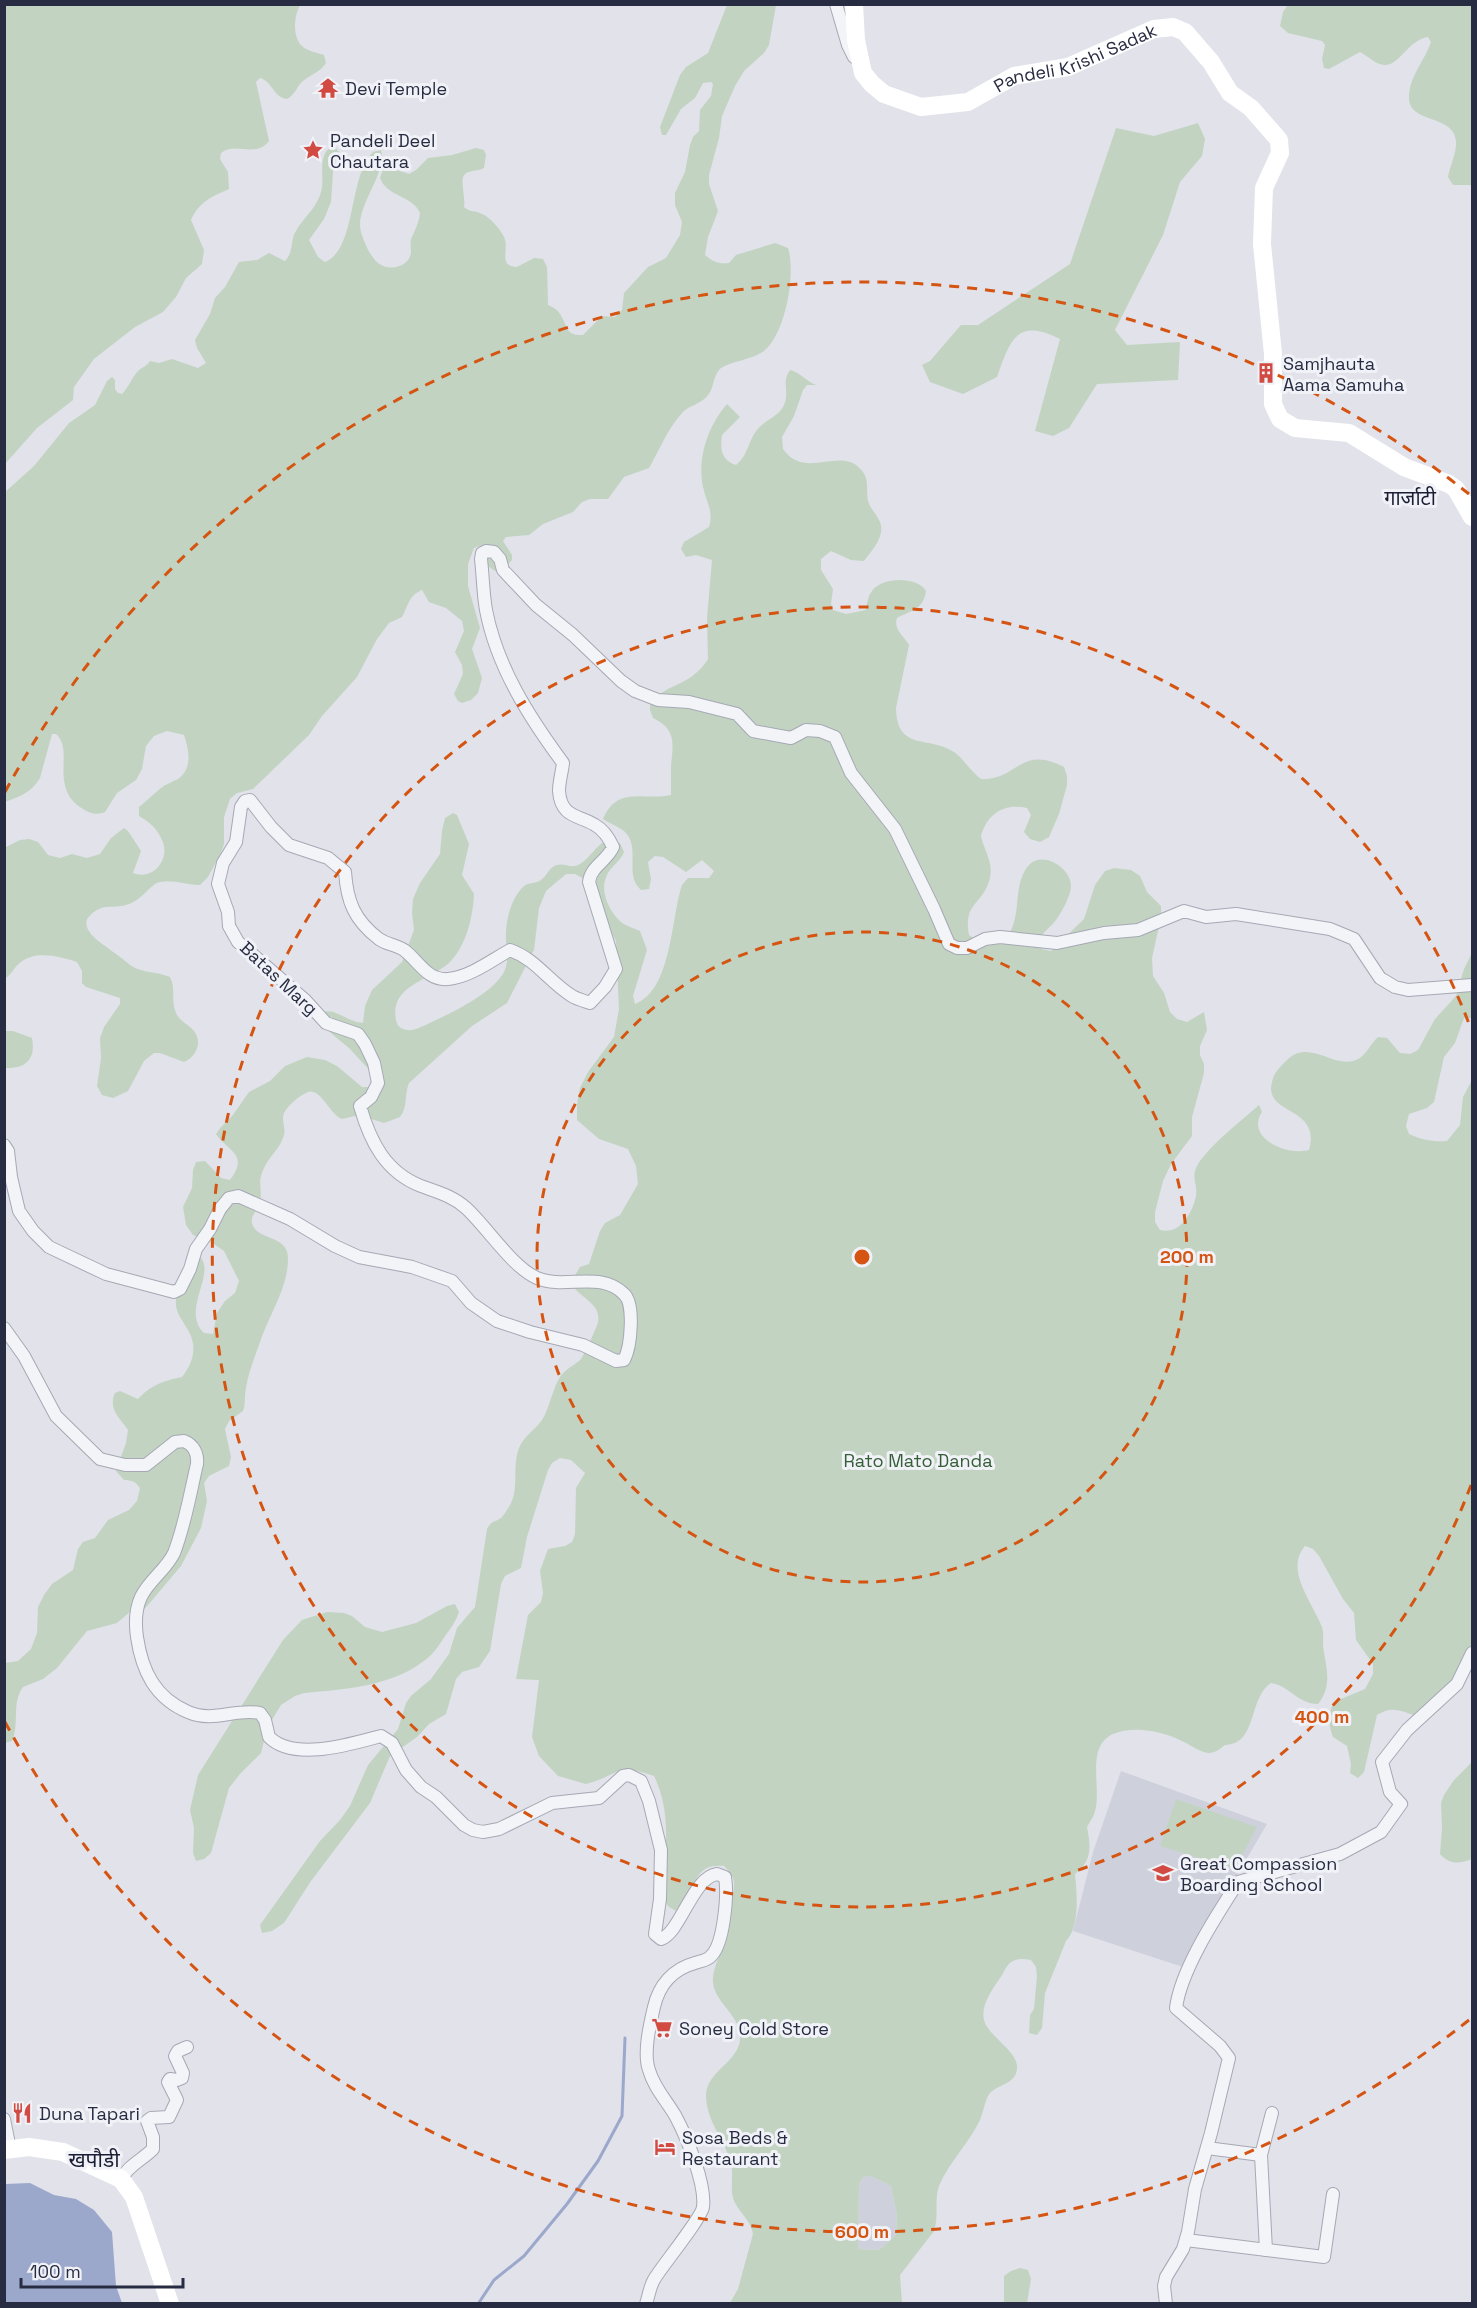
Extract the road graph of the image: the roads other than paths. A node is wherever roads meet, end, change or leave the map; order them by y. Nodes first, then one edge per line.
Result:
1 (836, 4) edge
2 (854, 4) edge
3 (863, 72) junction
4 (1473, 517) edge
5 (1473, 986) edge
6 (4, 1145) edge
7 (4, 1328) edge
8 (1473, 1653) edge
9 (187, 2047) dead end
10 (1272, 2113) dead end
11 (4, 2119) edge
12 (1207, 2148) junction
13 (7, 2149) edge
14 (1261, 2155) junction
15 (121, 2179) junction
16 (1333, 2194) dead end
17 (1186, 2240) junction
18 (1266, 2250) junction
19 (170, 2304) edge
20 (646, 2304) edge
21 (1166, 2304) edge

1 - 3 street
2 - 3 street
3 - 4 street, Pandeli Krishi Sadak
5 - 6 street, Batas Marg
7 - 20 street
8 - 12 street
9 - 15 street
10 - 14 street
11 - 13 street
12 - 14 street
12 - 17 street
13 - 15 street
14 - 18 street
15 - 19 street
16 - 18 street
17 - 18 street
17 - 21 street

